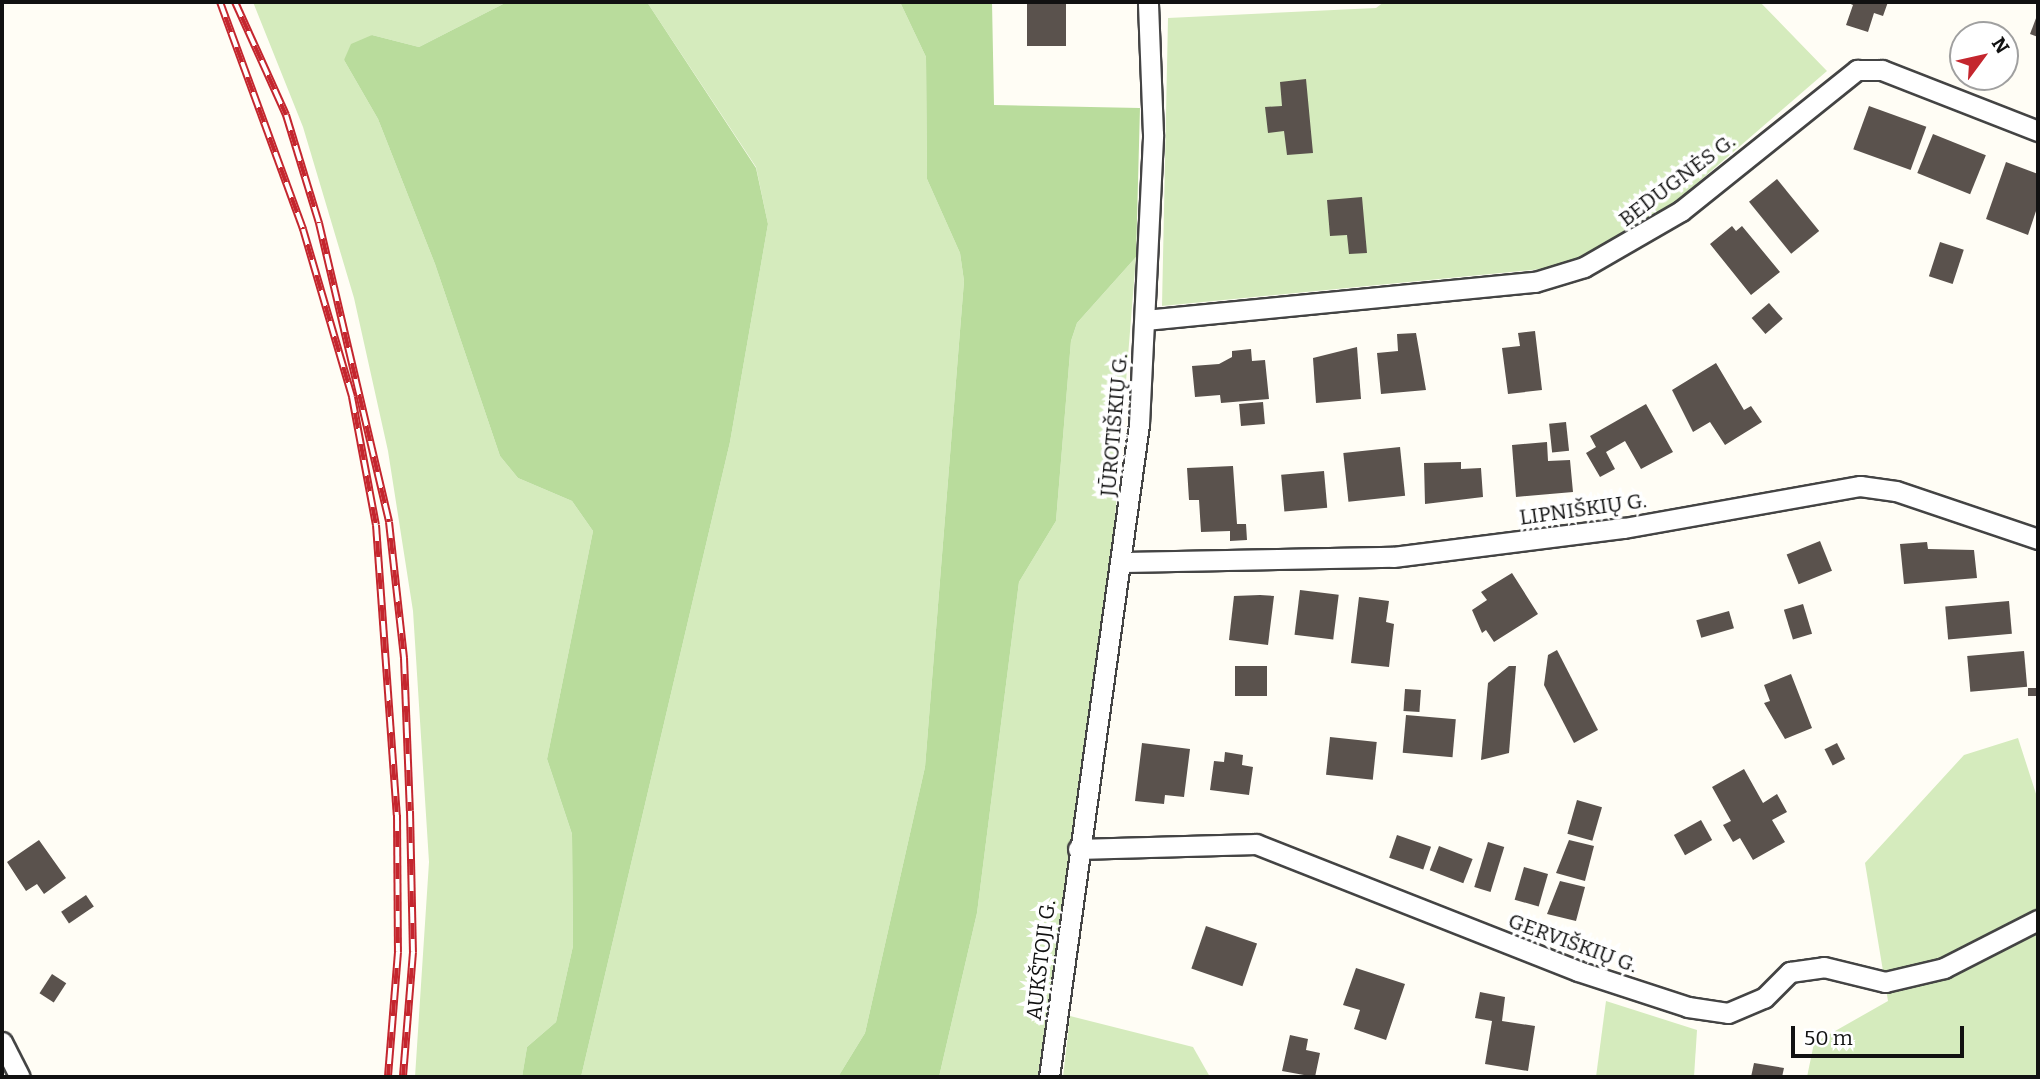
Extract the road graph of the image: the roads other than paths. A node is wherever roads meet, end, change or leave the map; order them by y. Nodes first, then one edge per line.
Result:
1 (1147, 2) edge
2 (2038, 131) edge
3 (1145, 320) junction
4 (2038, 539) edge
5 (1124, 562) junction
6 (1078, 849) junction
7 (2038, 920) edge
8 (2, 1042) edge
9 (20, 1077) edge
10 (1049, 1077) edge

1 - 3 street, JŪROTIŠKIŲ G.
2 - 3 street, BEDUGNĖS G.
3 - 5 street, JŪROTIŠKIŲ G.
4 - 5 street, LIPNIŠKIŲ G.
5 - 6 street, JŪROTIŠKIŲ G.
6 - 7 street, GERVIŠKIŲ G.
6 - 10 street, AUKŠTOJI G.
8 - 9 street

